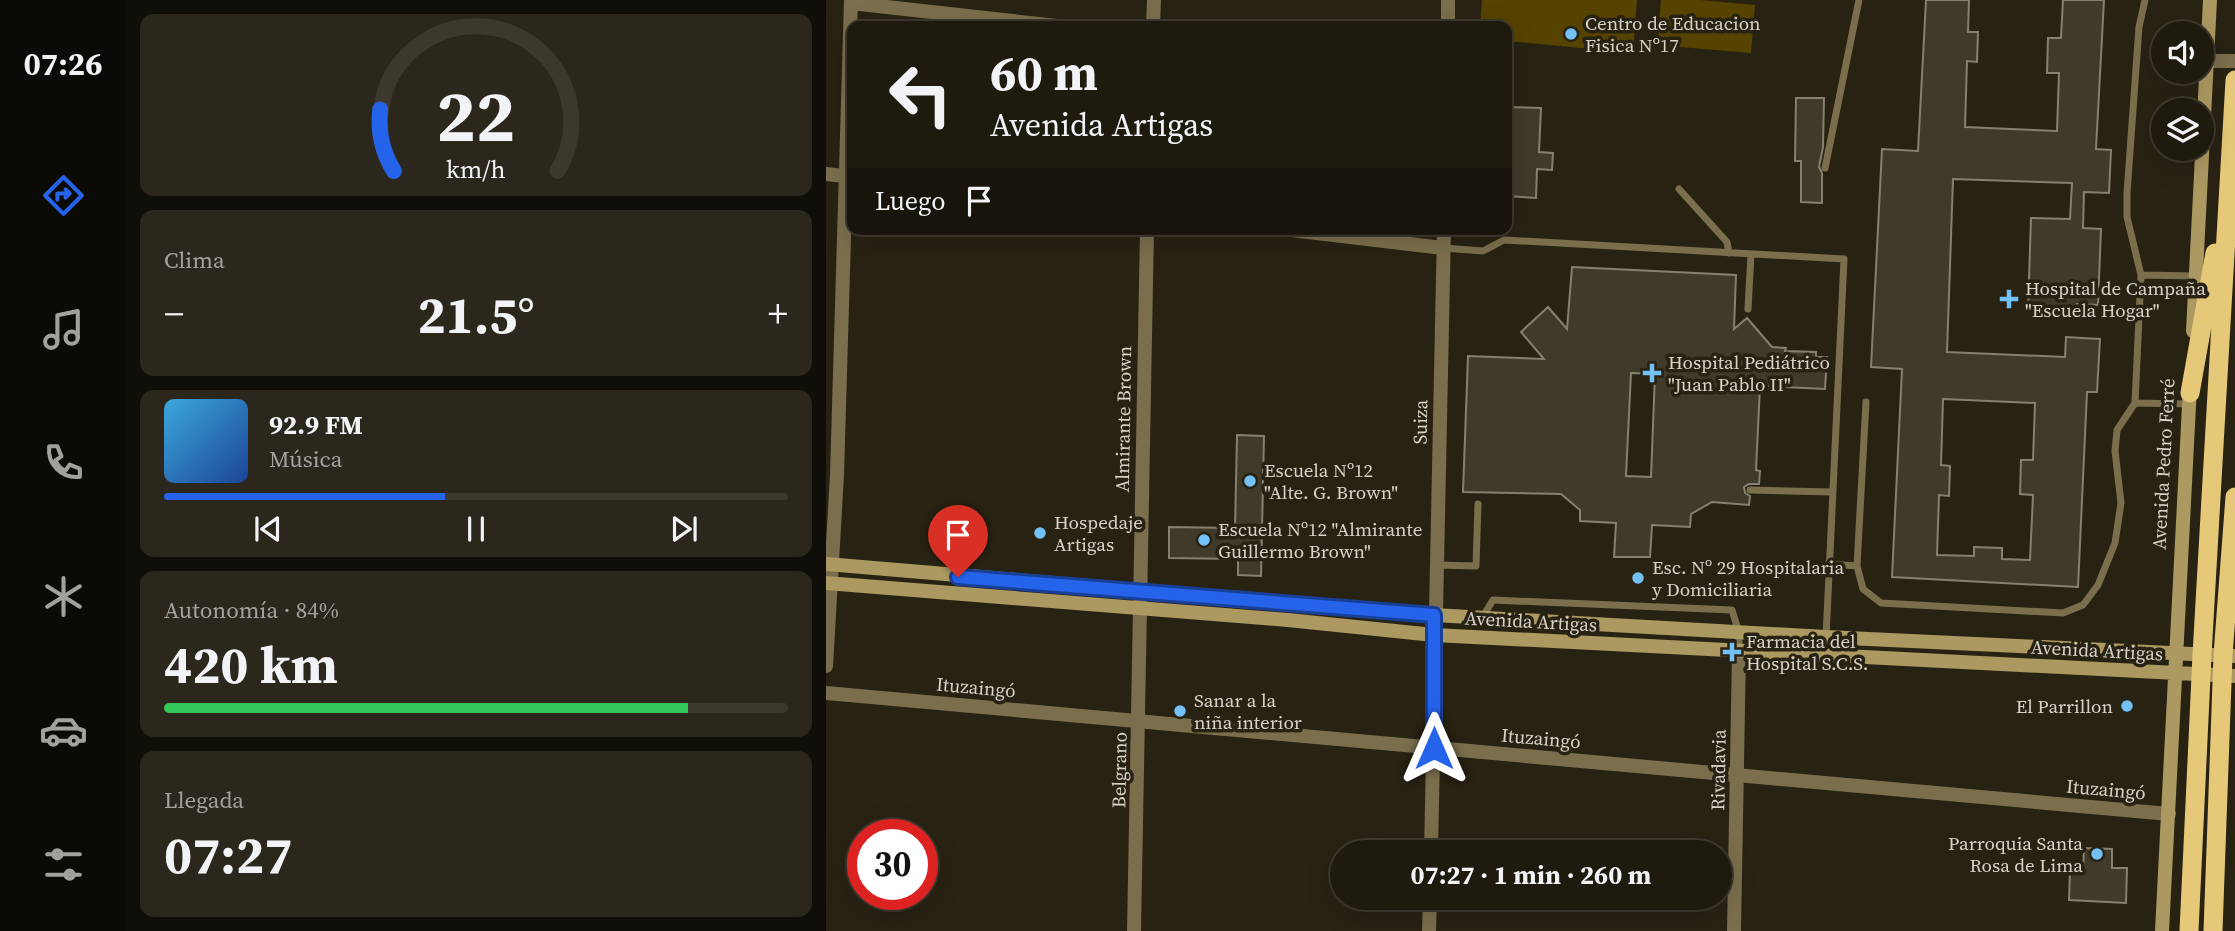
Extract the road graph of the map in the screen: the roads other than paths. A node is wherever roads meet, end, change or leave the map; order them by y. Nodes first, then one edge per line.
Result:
1 (1154, 0) edge
2 (1448, 0) edge
3 (1859, 0) edge
4 (2145, 0) edge
5 (2210, 0) edge
6 (851, 1) edge
7 (851, 21) edge
8 (1016, 21) edge
9 (1153, 21) edge
10 (1448, 21) edge
11 (2209, 21) edge
12 (2214, 61) edge
13 (2235, 61) edge
14 (2235, 80) edge
15 (2207, 84) edge
16 (2231, 151) junction
17 (1825, 168) dead end
18 (826, 174) edge
19 (847, 176) edge
20 (1679, 189) dead end
21 (847, 223) edge
22 (1147, 235) edge
23 (1334, 235) edge
24 (1444, 235) edge
25 (1443, 248) junction
26 (1729, 253) junction
27 (1751, 254) junction
28 (2141, 275) junction
29 (2197, 276) junction
30 (1748, 309) dead end
31 (2189, 399) junction
32 (1866, 402) dead end
33 (2134, 403) junction
34 (831, 474) edge
35 (1750, 490) dead end
36 (1832, 492) junction
37 (2235, 497) edge
38 (1478, 504) dead end
39 (1828, 564) junction
40 (829, 565) edge
41 (1436, 565) junction
42 (1857, 566) junction
43 (829, 583) edge
44 (1139, 590) junction
45 (1139, 610) junction
46 (1434, 615) junction
47 (1482, 618) junction
48 (1740, 633) junction
49 (1434, 635) junction
50 (1826, 638) junction
51 (1739, 652) junction
52 (2175, 653) junction
53 (2202, 654) junction
54 (2229, 655) edge
55 (826, 666) edge
56 (2175, 674) junction
57 (2202, 675) junction
58 (2229, 676) edge
59 (826, 693) edge
60 (1139, 722) junction
61 (1434, 748) junction
62 (1737, 775) junction
63 (2169, 814) junction
64 (1431, 840) edge
65 (1430, 910) edge
66 (1134, 931) edge
67 (1429, 931) edge
68 (1734, 931) edge
69 (2162, 931) edge
70 (2189, 931) edge
71 (2213, 931) edge

1 - 9 street
2 - 10 street
3 - 17 lane
4 - 28 lane
5 - 11 main road, Avenida Pedro Ferré
6 - 7 street
6 - 8 street
12 - 13 street
14 - 16 highway
15 - 29 main road, Avenida Pedro Ferré
16 - 31 highway
16 - 53 highway
18 - 19 street
20 - 26 lane
21 - 34 street
22 - 44 street, Almirante Brown
23 - 25 street
24 - 25 street, Suiza
25 - 26 lane
25 - 41 street, Suiza
26 - 27 lane
27 - 30 lane
27 - 36 lane
28 - 29 lane
28 - 33 lane
29 - 31 main road, Avenida Pedro Ferré
31 - 33 lane
31 - 52 main road, Avenida Pedro Ferré
32 - 42 lane
33 - 42 lane
34 - 40 street
35 - 36 lane
36 - 39 lane
37 - 54 highway
38 - 41 lane
39 - 42 lane
39 - 50 lane
40 - 43 street
40 - 44 main road, Avenida Artigas
41 - 46 street, Suiza
43 - 45 main road, Avenida Artigas
43 - 55 street
44 - 45 street, Almirante Brown
44 - 46 main road, Avenida Artigas
45 - 49 main road, Avenida Artigas
45 - 60 street, Belgrano
46 - 47 main road, Avenida Artigas
46 - 49 street, Suiza
47 - 48 main road, Avenida Artigas
47 - 48 lane
48 - 50 main road, Avenida Artigas
48 - 51 lane
49 - 51 main road, Avenida Artigas
49 - 61 street, Suiza
50 - 52 main road, Avenida Artigas
51 - 56 main road, Avenida Artigas
51 - 62 street, Rivadavia
52 - 53 main road, Avenida Artigas
52 - 56 main road, Avenida Pedro Ferré
53 - 54 main road, Avenida Artigas
53 - 57 highway
54 - 58 highway
56 - 57 main road, Avenida Artigas
56 - 63 main road, Avenida Pedro Ferré
57 - 58 main road, Avenida Artigas
57 - 70 highway
58 - 71 highway
59 - 60 street, Ituzaingó
60 - 61 street, Ituzaingó
60 - 66 street, Belgrano
61 - 62 street, Ituzaingó
61 - 64 street, Suiza
62 - 63 street, Ituzaingó
62 - 68 street, Rivadavia
63 - 69 main road, Avenida Pedro Ferré
65 - 67 street

